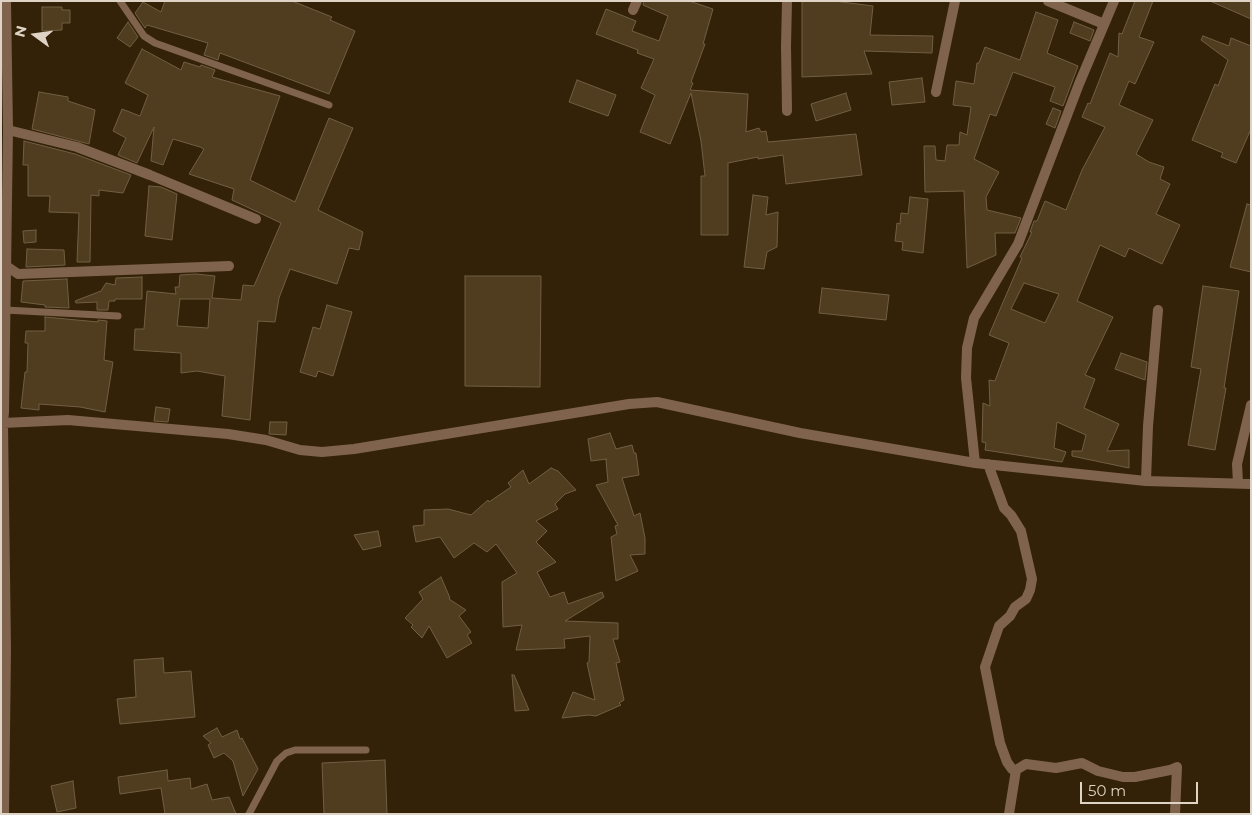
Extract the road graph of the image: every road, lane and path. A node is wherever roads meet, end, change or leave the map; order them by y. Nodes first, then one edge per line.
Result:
1 (6, 1) edge
2 (120, 1) edge
3 (788, 1) edge
4 (955, 1) edge
5 (1048, 1) edge
6 (1114, 1) edge
7 (1104, 24) junction
8 (4, 51) edge
9 (936, 92) dead end
10 (329, 105) dead end
11 (787, 111) dead end
12 (8, 130) junction
13 (256, 219) dead end
14 (3, 265) edge
15 (229, 266) dead end
16 (5, 310) junction
17 (1158, 310) dead end
18 (118, 316) dead end
19 (1251, 405) edge
20 (2, 424) edge
21 (975, 464) junction
22 (988, 464) junction
23 (1146, 481) junction
24 (1238, 483) junction
25 (1251, 484) edge
26 (366, 750) dead end
27 (1016, 770) junction
28 (4, 814) edge
29 (249, 814) edge
30 (1009, 814) edge
31 (1175, 814) edge

1 - 8 street
2 - 10 lane
3 - 11 street
4 - 9 street
5 - 7 street
6 - 7 street
7 - 21 street
8 - 12 street
12 - 13 street
12 - 14 street
14 - 15 street
14 - 16 street
16 - 18 lane
16 - 20 street
17 - 23 street
19 - 24 street
20 - 21 street
20 - 28 street
21 - 22 street
22 - 23 street
22 - 27 street
23 - 24 street
24 - 25 street
26 - 29 lane
27 - 30 street
27 - 31 street

